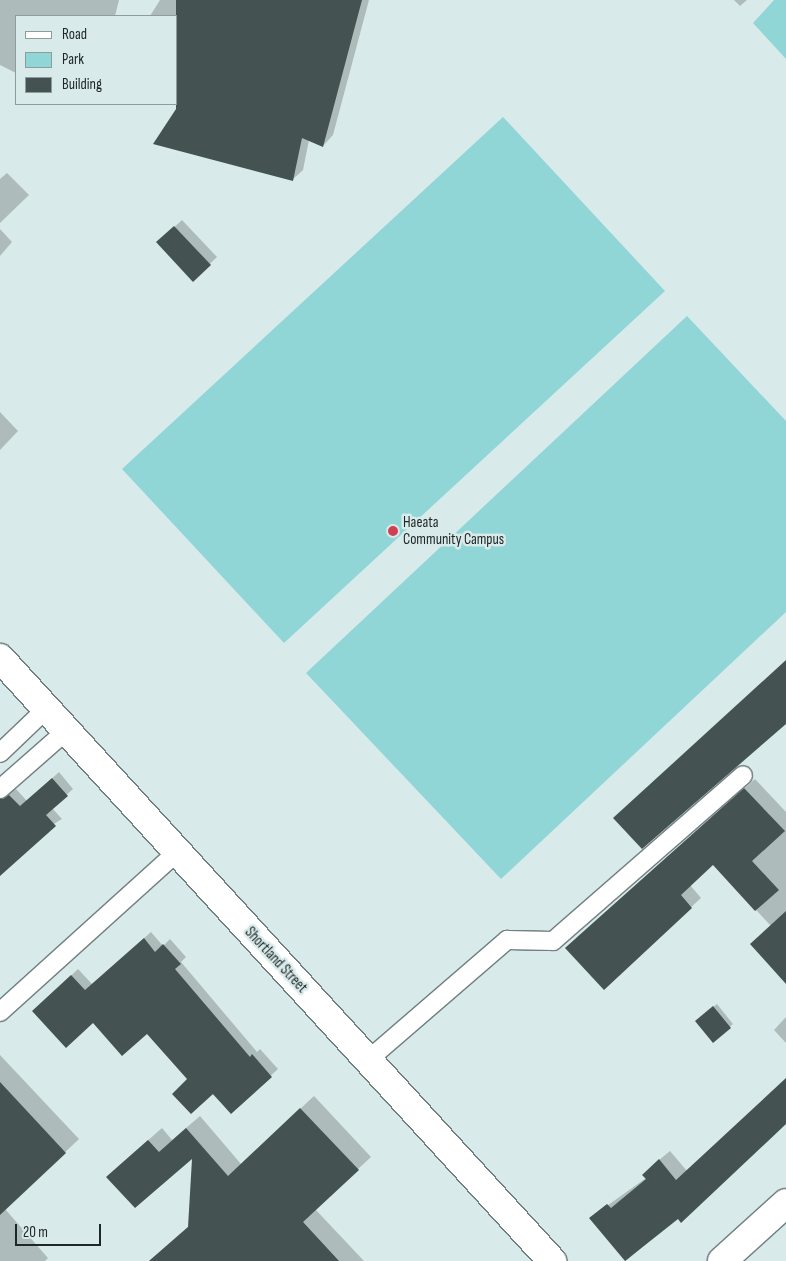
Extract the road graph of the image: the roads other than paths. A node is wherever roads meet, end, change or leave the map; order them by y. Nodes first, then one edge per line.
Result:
1 (0, 658) edge
2 (46, 709) junction
3 (66, 731) junction
4 (0, 753) edge
5 (743, 775) dead end
6 (0, 789) edge
7 (178, 852) junction
8 (0, 1012) edge
9 (368, 1060) junction
10 (786, 1202) edge
11 (552, 1261) edge
12 (722, 1261) edge

1 - 2 street, Shortland Street
2 - 3 street, Shortland Street
2 - 4 lane
3 - 6 lane
3 - 7 street, Shortland Street
5 - 9 lane
7 - 8 lane
7 - 9 street, Shortland Street
9 - 11 street, Shortland Street
10 - 12 street

